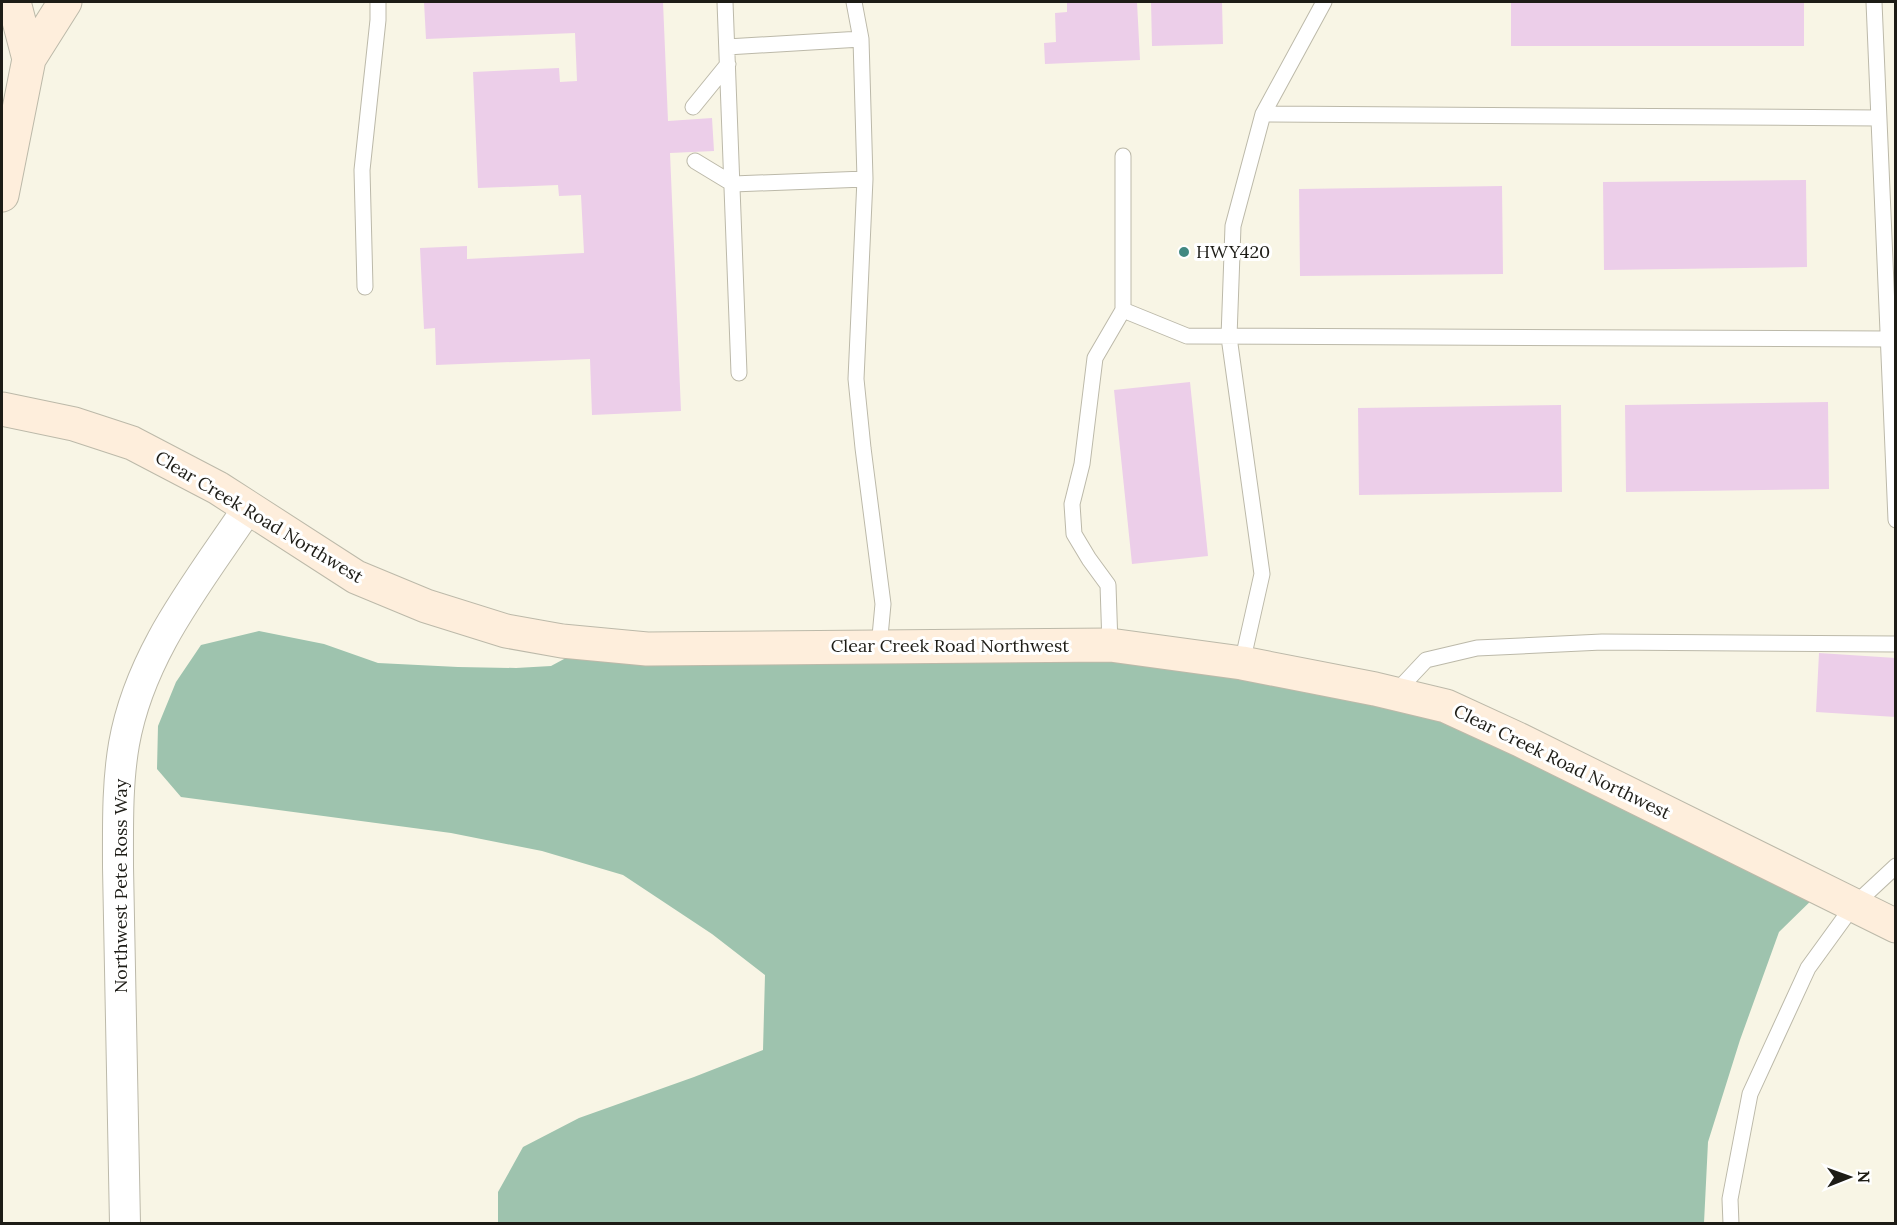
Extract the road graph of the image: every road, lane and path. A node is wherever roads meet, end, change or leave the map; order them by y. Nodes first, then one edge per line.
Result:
1 (14, 2) edge
2 (66, 2) edge
3 (378, 2) edge
4 (725, 2) edge
5 (854, 2) edge
6 (1324, 2) edge
7 (1874, 2) edge
8 (861, 39) junction
9 (727, 47) junction
10 (29, 59) junction
11 (728, 64) junction
12 (693, 108) dead end
13 (1263, 114) junction
14 (1878, 118) junction
15 (1123, 156) dead end
16 (695, 161) dead end
17 (865, 179) junction
18 (733, 184) junction
19 (2, 195) edge
20 (365, 287) dead end
21 (1123, 310) junction
22 (1229, 337) junction
23 (1887, 339) junction
24 (739, 373) dead end
25 (2, 409) edge
26 (248, 508) junction
27 (1896, 520) edge
28 (1110, 645) junction
29 (1896, 645) edge
30 (879, 647) junction
31 (1242, 663) junction
32 (1395, 693) junction
33 (1896, 866) edge
34 (1853, 906) junction
35 (1896, 926) edge
36 (125, 1224) edge
37 (1731, 1224) edge

1 - 10 main road
2 - 10 main road
3 - 20 lane
4 - 9 lane
5 - 8 lane
6 - 13 lane
7 - 14 lane
8 - 9 lane
8 - 17 lane
9 - 11 lane
10 - 19 main road
11 - 12 lane
11 - 18 lane
13 - 14 lane
13 - 22 lane
14 - 23 lane
15 - 21 lane
16 - 18 lane
17 - 18 lane
17 - 30 lane
18 - 24 lane
21 - 22 lane
21 - 28 lane
22 - 23 lane
22 - 31 lane
23 - 27 lane
25 - 26 main road, Clear Creek Road Northwest
26 - 30 main road, Clear Creek Road Northwest
26 - 36 street, Northwest Pete Ross Way
28 - 30 main road, Clear Creek Road Northwest
28 - 31 main road, Clear Creek Road Northwest
29 - 32 lane
31 - 32 main road, Clear Creek Road Northwest
32 - 34 main road, Clear Creek Road Northwest
33 - 34 lane
34 - 35 main road, Clear Creek Road Northwest
34 - 37 lane

